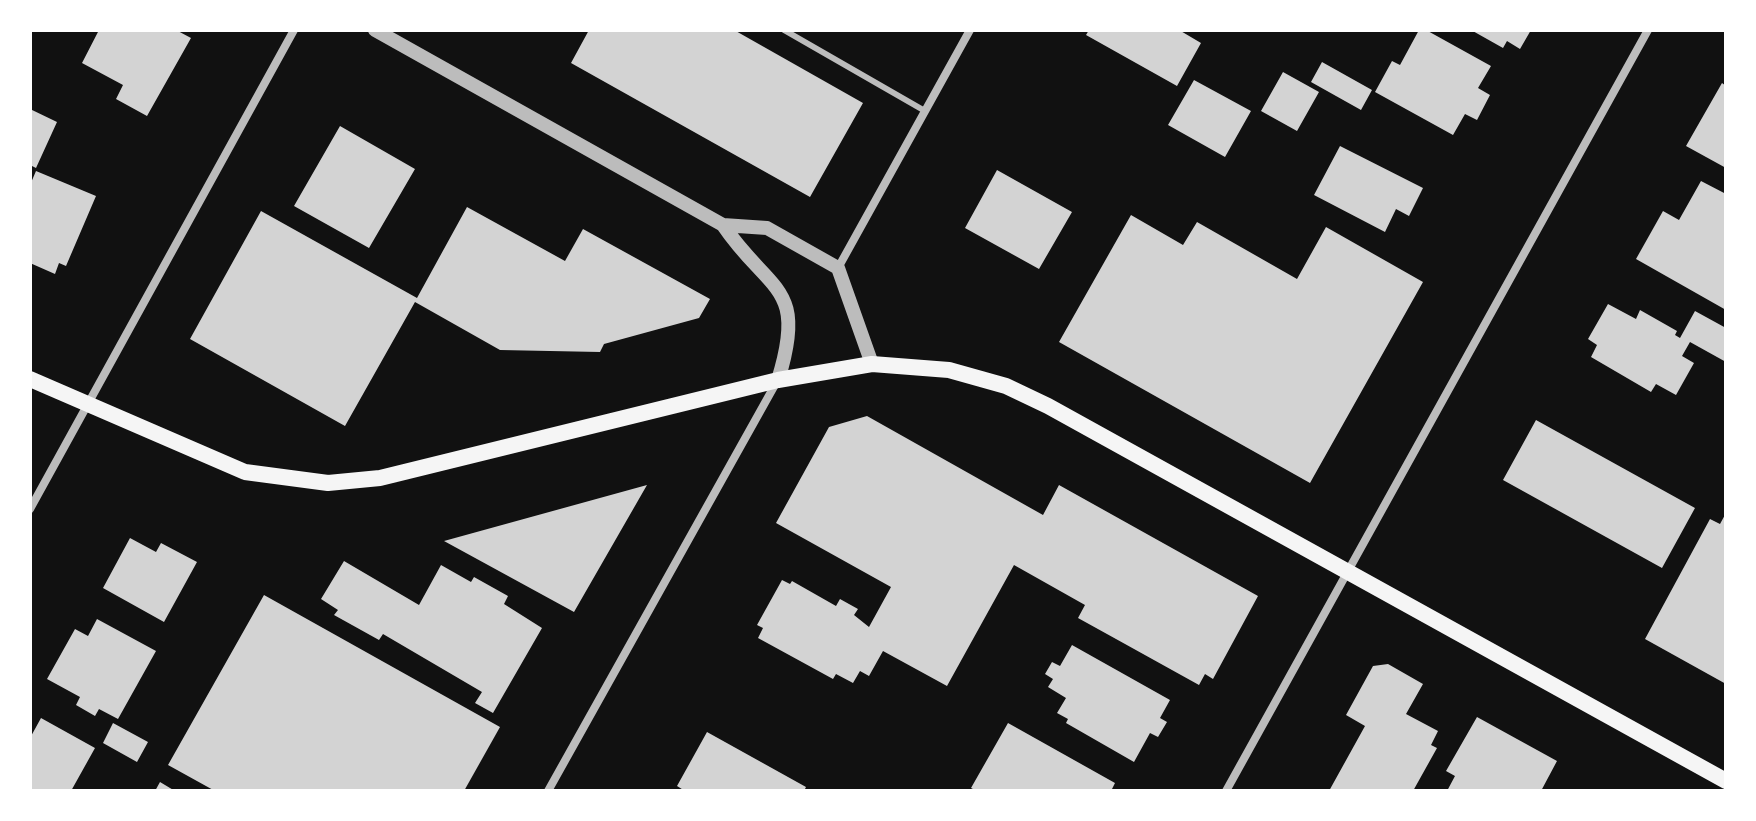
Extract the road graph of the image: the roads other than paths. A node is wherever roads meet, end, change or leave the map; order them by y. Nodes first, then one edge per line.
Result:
1 (294, 30) edge
2 (375, 30) edge
3 (784, 30) edge
4 (970, 30) edge
5 (1648, 30) edge
6 (925, 111) junction
7 (723, 225) junction
8 (838, 268) junction
9 (872, 364) junction
10 (30, 379) edge
11 (778, 380) junction
12 (88, 404) junction
13 (30, 509) edge
14 (1349, 570) junction
15 (1726, 781) edge
16 (548, 791) edge
17 (1226, 791) edge

1 - 12 street
2 - 7 street
3 - 6 lane
4 - 6 street
5 - 14 street
6 - 8 street
7 - 8 street
7 - 11 street
8 - 9 street
9 - 11 main road
9 - 14 main road
10 - 12 main road
11 - 12 main road
11 - 16 street
12 - 13 street
14 - 15 main road
14 - 17 street

